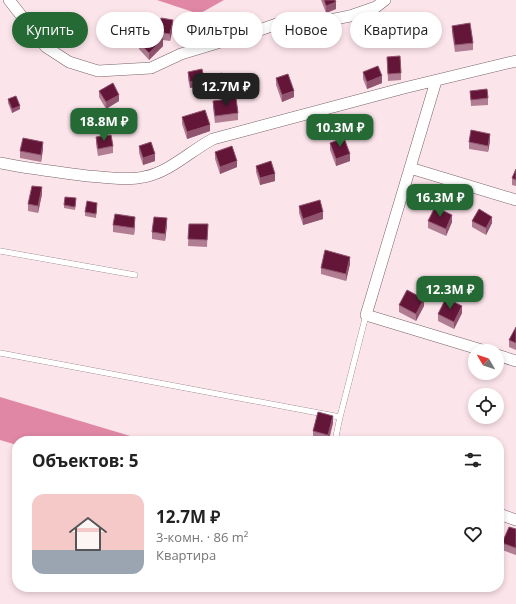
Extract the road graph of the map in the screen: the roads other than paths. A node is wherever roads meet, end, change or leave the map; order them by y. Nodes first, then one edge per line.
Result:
1 (9, 0) edge
2 (385, 0) edge
3 (516, 61) edge
4 (436, 81) junction
5 (0, 164) edge
6 (410, 168) junction
7 (516, 200) edge
8 (0, 251) edge
9 (135, 275) dead end
10 (366, 315) junction
11 (468, 346) edge
12 (0, 353) edge
13 (504, 357) edge
14 (516, 361) edge
15 (340, 416) junction
16 (336, 436) edge
17 (504, 516) edge
18 (516, 520) edge

1 - 2 street
3 - 4 street
4 - 5 street
4 - 6 street
6 - 7 street
6 - 10 street
8 - 9 lane
10 - 11 street
10 - 15 lane
12 - 15 lane
13 - 14 street
15 - 16 lane
17 - 18 street

